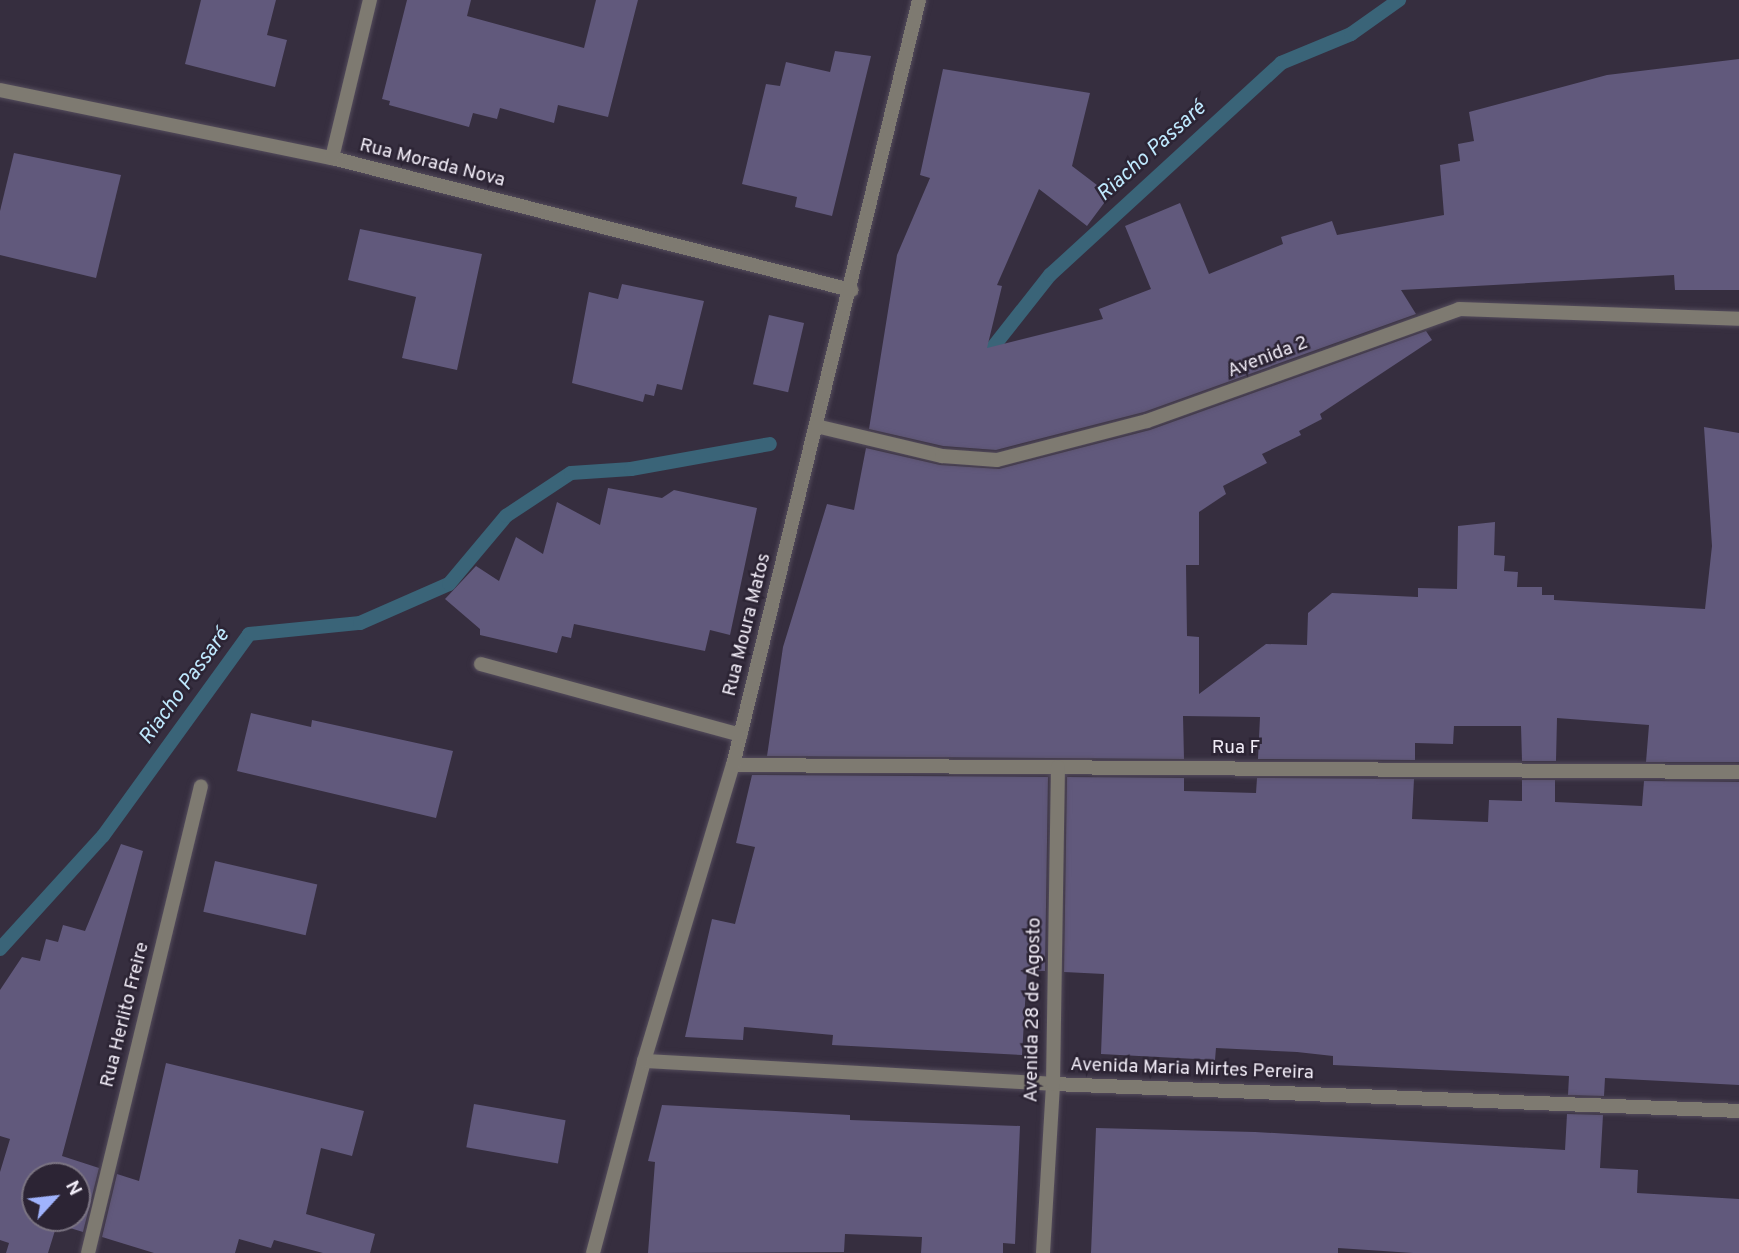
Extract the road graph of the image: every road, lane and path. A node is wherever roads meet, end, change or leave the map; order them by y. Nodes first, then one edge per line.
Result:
1 (370, 0) edge
2 (919, 0) edge
3 (0, 90) edge
4 (332, 158) junction
5 (851, 290) junction
6 (1739, 319) edge
7 (816, 426) junction
8 (481, 664) dead end
9 (740, 735) junction
10 (733, 765) junction
11 (1058, 767) junction
12 (1739, 772) edge
13 (201, 786) dead end
14 (644, 1061) junction
15 (1053, 1084) junction
16 (1739, 1111) edge
17 (88, 1253) edge
18 (593, 1253) edge
19 (1043, 1253) edge

1 - 4 street
2 - 5 street, Rua Moura Matos
3 - 4 street, Rua Morada Nova
4 - 5 street, Rua Morada Nova
5 - 7 street, Rua Moura Matos
6 - 7 street, Avenida 2
7 - 9 street, Rua Moura Matos
8 - 9 street
9 - 10 street, Rua Moura Matos
10 - 11 street, Rua F
10 - 14 street, Rua Moura Matos
11 - 12 street, Rua F
11 - 15 street, Avenida 28 de Agosto
13 - 17 street, Rua Herlito Freire
14 - 15 street, Avenida Maria Mirtes Pereira
14 - 18 street, Rua Moura Matos
15 - 16 street, Avenida Maria Mirtes Pereira
15 - 19 street, Avenida 28 de Agosto

